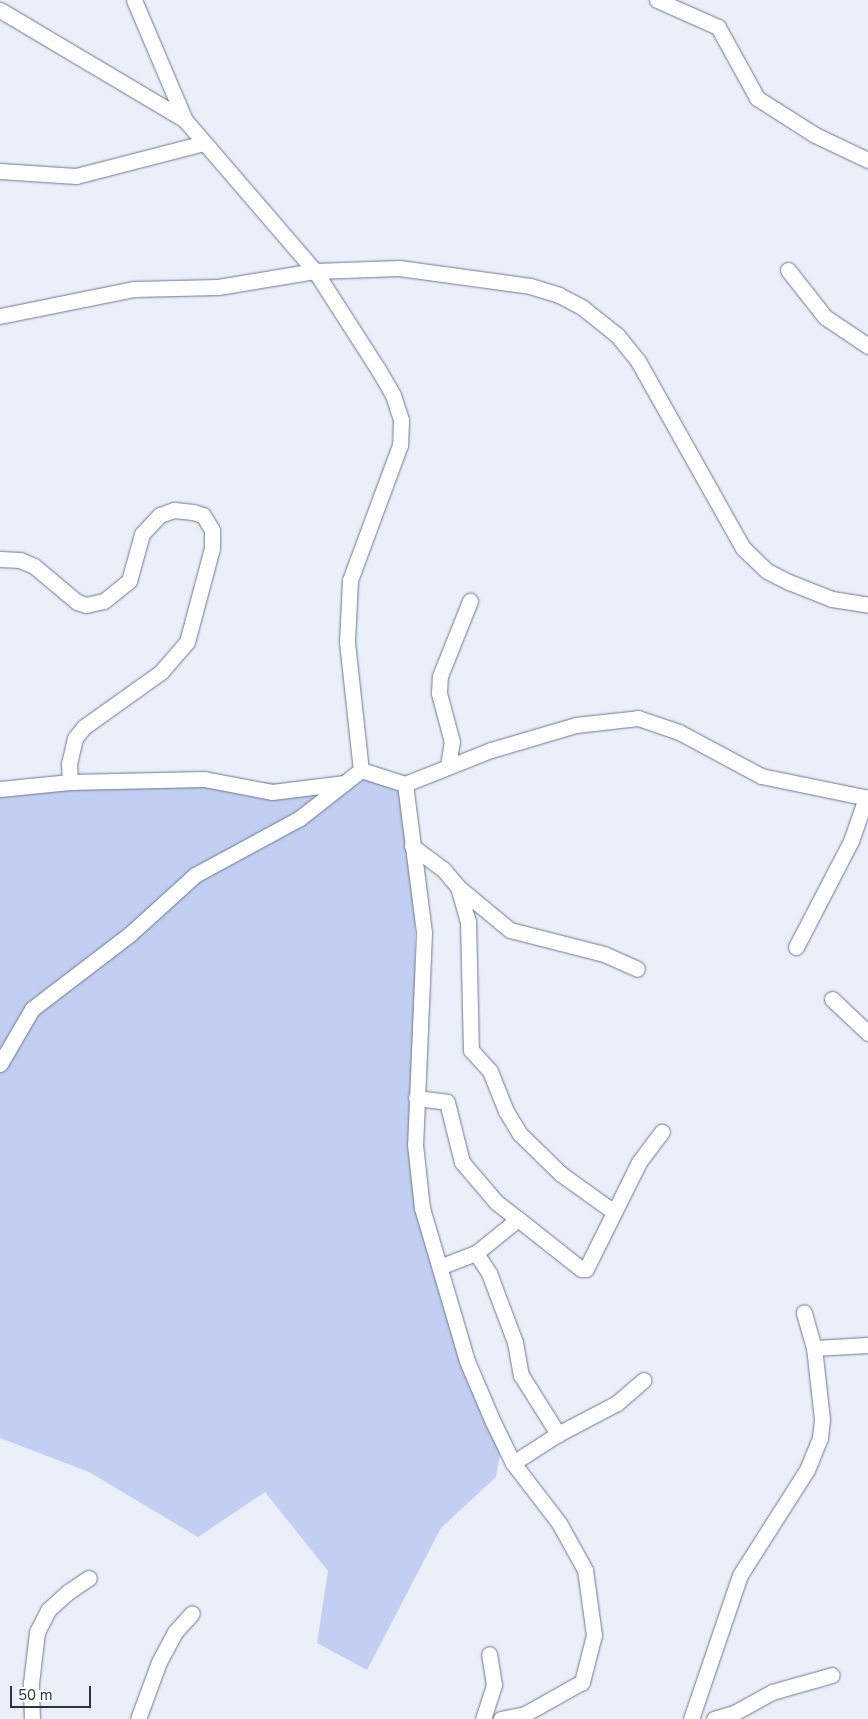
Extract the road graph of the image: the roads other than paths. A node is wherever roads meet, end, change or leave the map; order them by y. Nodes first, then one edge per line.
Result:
1 (134, 0) edge
2 (657, 0) edge
3 (0, 10) edge
4 (185, 120) junction
5 (204, 143) junction
6 (868, 160) edge
7 (0, 171) edge
8 (788, 270) dead end
9 (316, 271) junction
10 (0, 316) edge
11 (868, 346) edge
12 (0, 559) edge
13 (470, 601) dead end
14 (868, 605) edge
15 (448, 766) junction
16 (361, 770) junction
17 (70, 782) junction
18 (345, 782) junction
19 (405, 784) junction
20 (0, 789) edge
21 (867, 798) edge
22 (412, 846) junction
23 (458, 887) junction
24 (796, 947) dead end
25 (637, 969) dead end
26 (832, 999) dead end
27 (868, 1033) edge
28 (0, 1064) edge
29 (416, 1098) junction
30 (662, 1132) dead end
31 (614, 1212) junction
32 (518, 1219) junction
33 (476, 1253) junction
34 (442, 1266) junction
35 (804, 1312) dead end
36 (868, 1345) edge
37 (814, 1348) junction
38 (642, 1380) dead end
39 (558, 1434) junction
40 (513, 1462) junction
41 (89, 1578) dead end
42 (192, 1613) dead end
43 (489, 1654) dead end
44 (832, 1675) dead end
45 (525, 1714) junction
46 (32, 1719) edge
47 (138, 1719) edge
48 (483, 1719) edge
49 (501, 1719) edge
50 (543, 1719) edge
51 (692, 1719) edge
52 (714, 1719) edge

1 - 4 street
2 - 6 street
3 - 4 street
4 - 5 street
5 - 7 street
5 - 9 street
8 - 11 street
9 - 10 street
9 - 14 street
9 - 16 street
12 - 17 street
13 - 15 street
15 - 19 street
15 - 21 street
16 - 18 street
16 - 19 street
17 - 18 street
17 - 20 street
18 - 28 street
19 - 22 street
21 - 24 street
22 - 23 street
22 - 29 street
23 - 25 street
23 - 31 street
26 - 27 street
29 - 32 street
29 - 34 street
30 - 31 street
31 - 32 street
32 - 33 street
33 - 34 street
33 - 39 street
34 - 40 street
35 - 37 street
36 - 37 street
37 - 51 street
38 - 39 street
39 - 40 street
40 - 45 street
41 - 46 street
42 - 47 street
43 - 48 street
44 - 52 street
45 - 49 street
45 - 50 street

